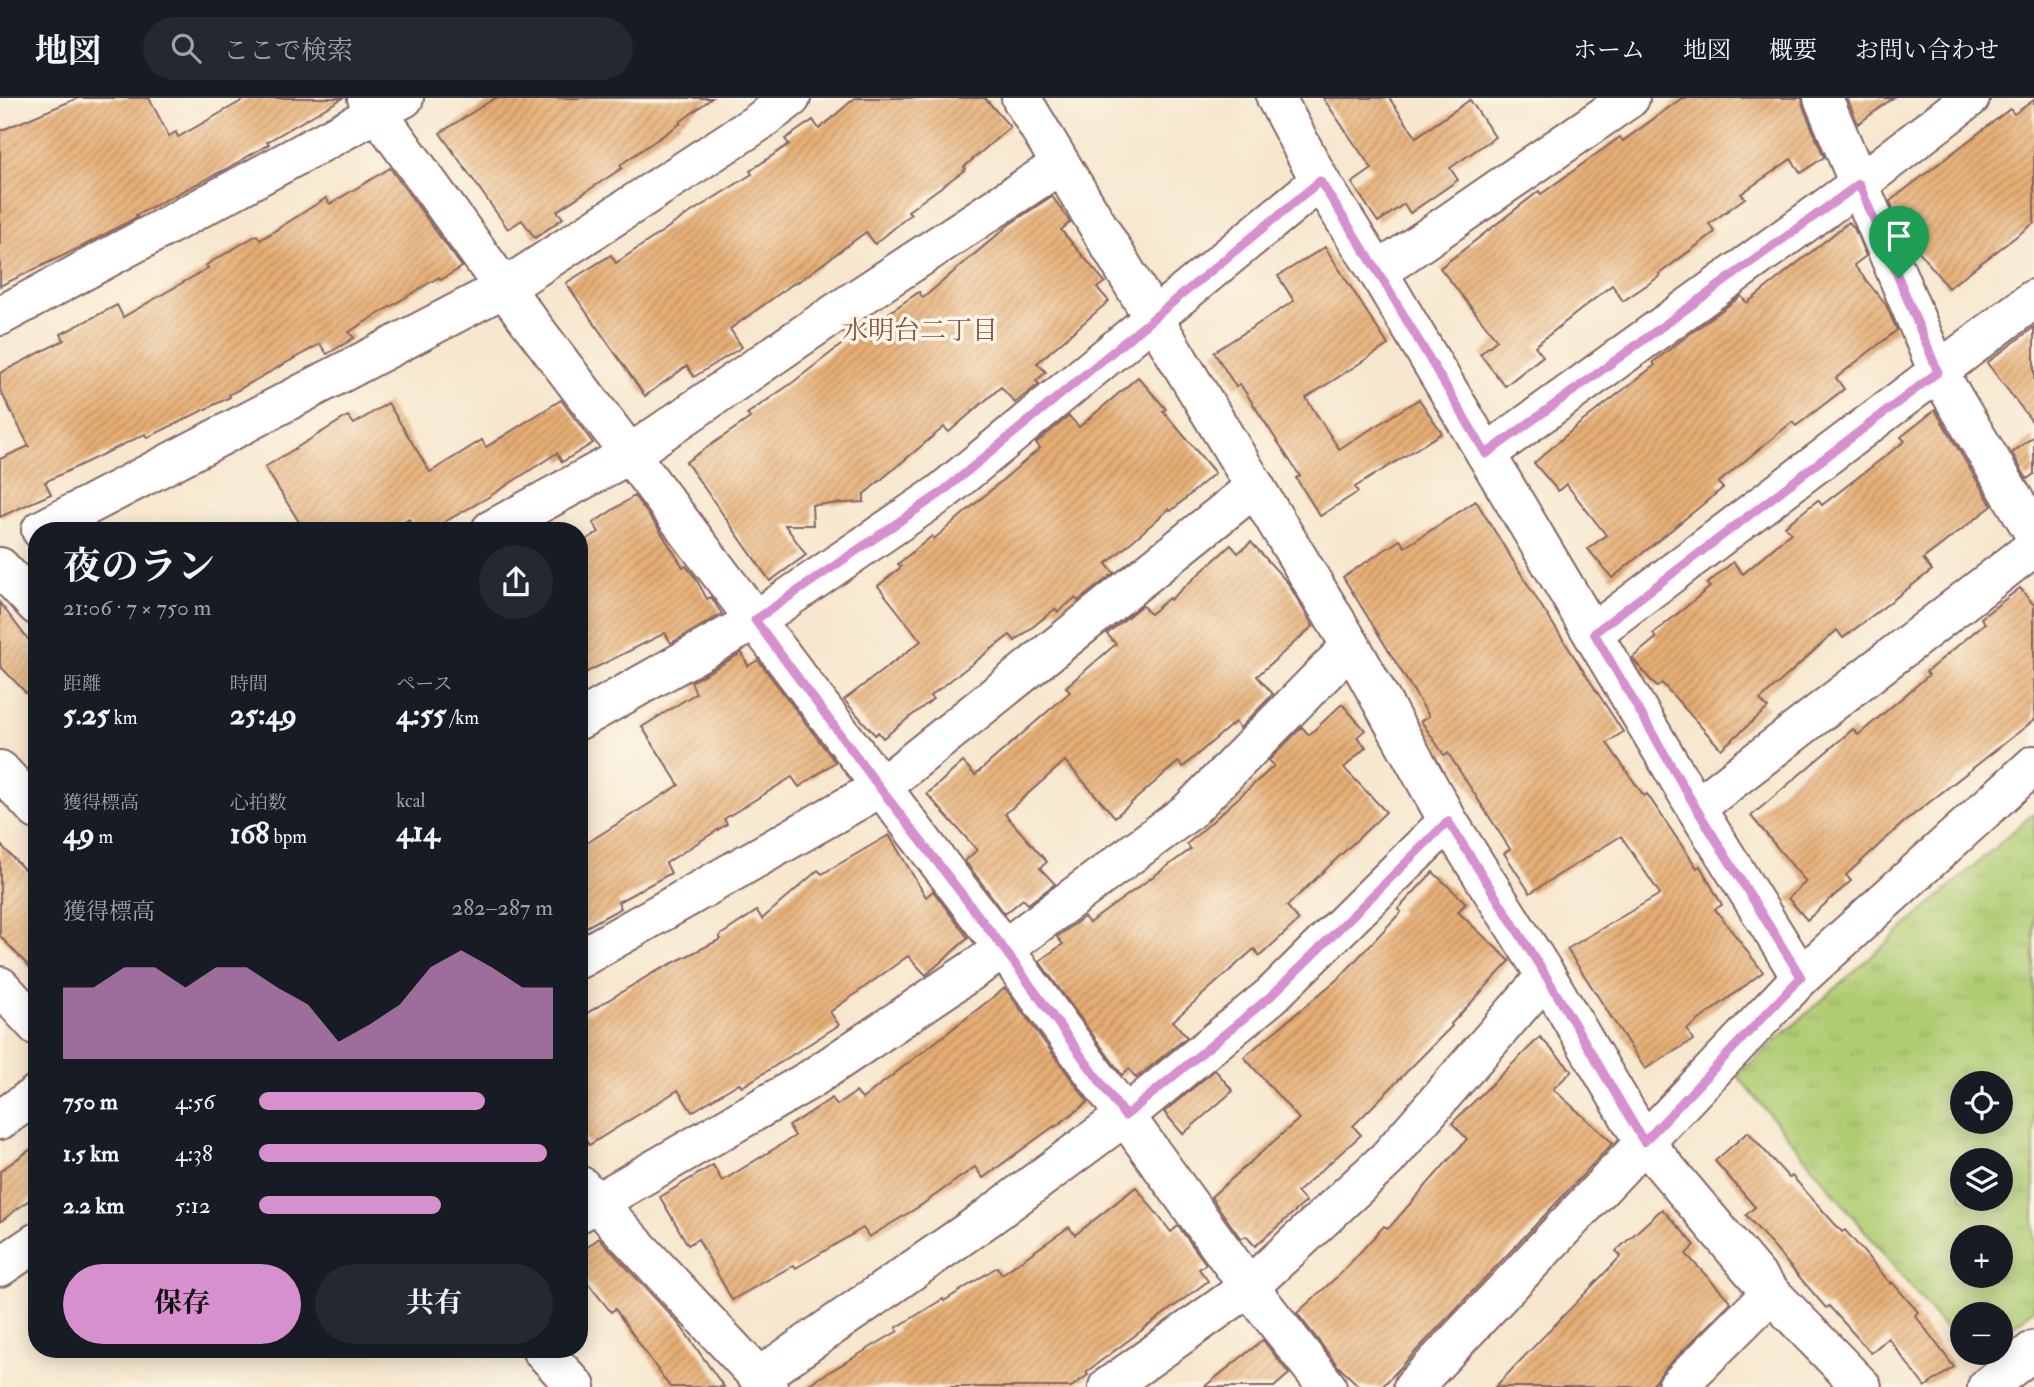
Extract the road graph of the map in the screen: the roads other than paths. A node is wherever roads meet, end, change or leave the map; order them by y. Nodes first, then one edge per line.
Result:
1 (791, 98) edge
2 (1021, 98) edge
3 (1276, 98) edge
4 (1630, 98) edge
5 (1823, 98) edge
6 (1970, 98) edge
7 (382, 103) edge
8 (1060, 165) junction
9 (1320, 181) junction
10 (1859, 184) junction
11 (1378, 272) junction
12 (504, 288) junction
13 (2034, 299) edge
14 (0, 316) edge
15 (1153, 317) junction
16 (1938, 372) junction
17 (631, 454) junction
18 (1486, 454) junction
19 (1255, 487) junction
20 (56, 522) edge
21 (506, 522) edge
22 (2034, 533) edge
23 (28, 537) edge
24 (2034, 547) edge
25 (0, 552) edge
26 (0, 567) edge
27 (28, 597) edge
28 (755, 620) junction
29 (1594, 633) junction
30 (1351, 646) junction
31 (588, 715) edge
32 (2034, 765) edge
33 (0, 770) edge
34 (880, 788) junction
35 (28, 800) edge
36 (1696, 808) junction
37 (1448, 821) junction
38 (1004, 949) junction
39 (588, 954) edge
40 (1546, 976) junction
41 (1801, 977) junction
42 (0, 986) edge
43 (28, 1016) edge
44 (28, 1100) edge
45 (1125, 1116) junction
46 (0, 1120) edge
47 (1644, 1142) junction
48 (588, 1198) edge
49 (588, 1203) edge
50 (28, 1248) edge
51 (0, 1267) edge
52 (1248, 1287) junction
53 (1771, 1293) junction
54 (2034, 1350) edge
55 (549, 1358) edge
56 (764, 1382) edge
57 (576, 1387) edge
58 (1108, 1387) edge
59 (1327, 1387) edge
60 (1413, 1387) edge
61 (1676, 1387) edge
62 (1862, 1387) edge
63 (1987, 1387) edge

1 - 12 street
2 - 8 street
3 - 9 street
4 - 11 street
5 - 10 street
6 - 10 street
7 - 12 street
7 - 14 street
8 - 15 street
8 - 17 street
9 - 11 street
9 - 15 street
10 - 16 street
10 - 18 street
11 - 18 street
12 - 17 street
12 - 20 street
13 - 16 street
15 - 19 street
15 - 28 street
16 - 22 street
16 - 29 street
17 - 21 street
17 - 28 street
18 - 29 street
19 - 30 street
19 - 34 street
23 - 25 street
24 - 36 street
26 - 27 street
28 - 31 street
28 - 34 street
29 - 36 street
30 - 37 street
30 - 38 street
32 - 41 street
33 - 35 street
34 - 38 street
34 - 39 street
36 - 41 street
37 - 40 street
37 - 45 street
38 - 45 street
38 - 48 street
40 - 47 street
40 - 52 street
41 - 47 street
42 - 43 street
44 - 46 street
45 - 52 street
45 - 56 street
47 - 53 street
47 - 60 street
49 - 56 street
50 - 51 street
52 - 58 street
52 - 59 street
53 - 61 street
53 - 62 street
54 - 63 street
55 - 57 street

